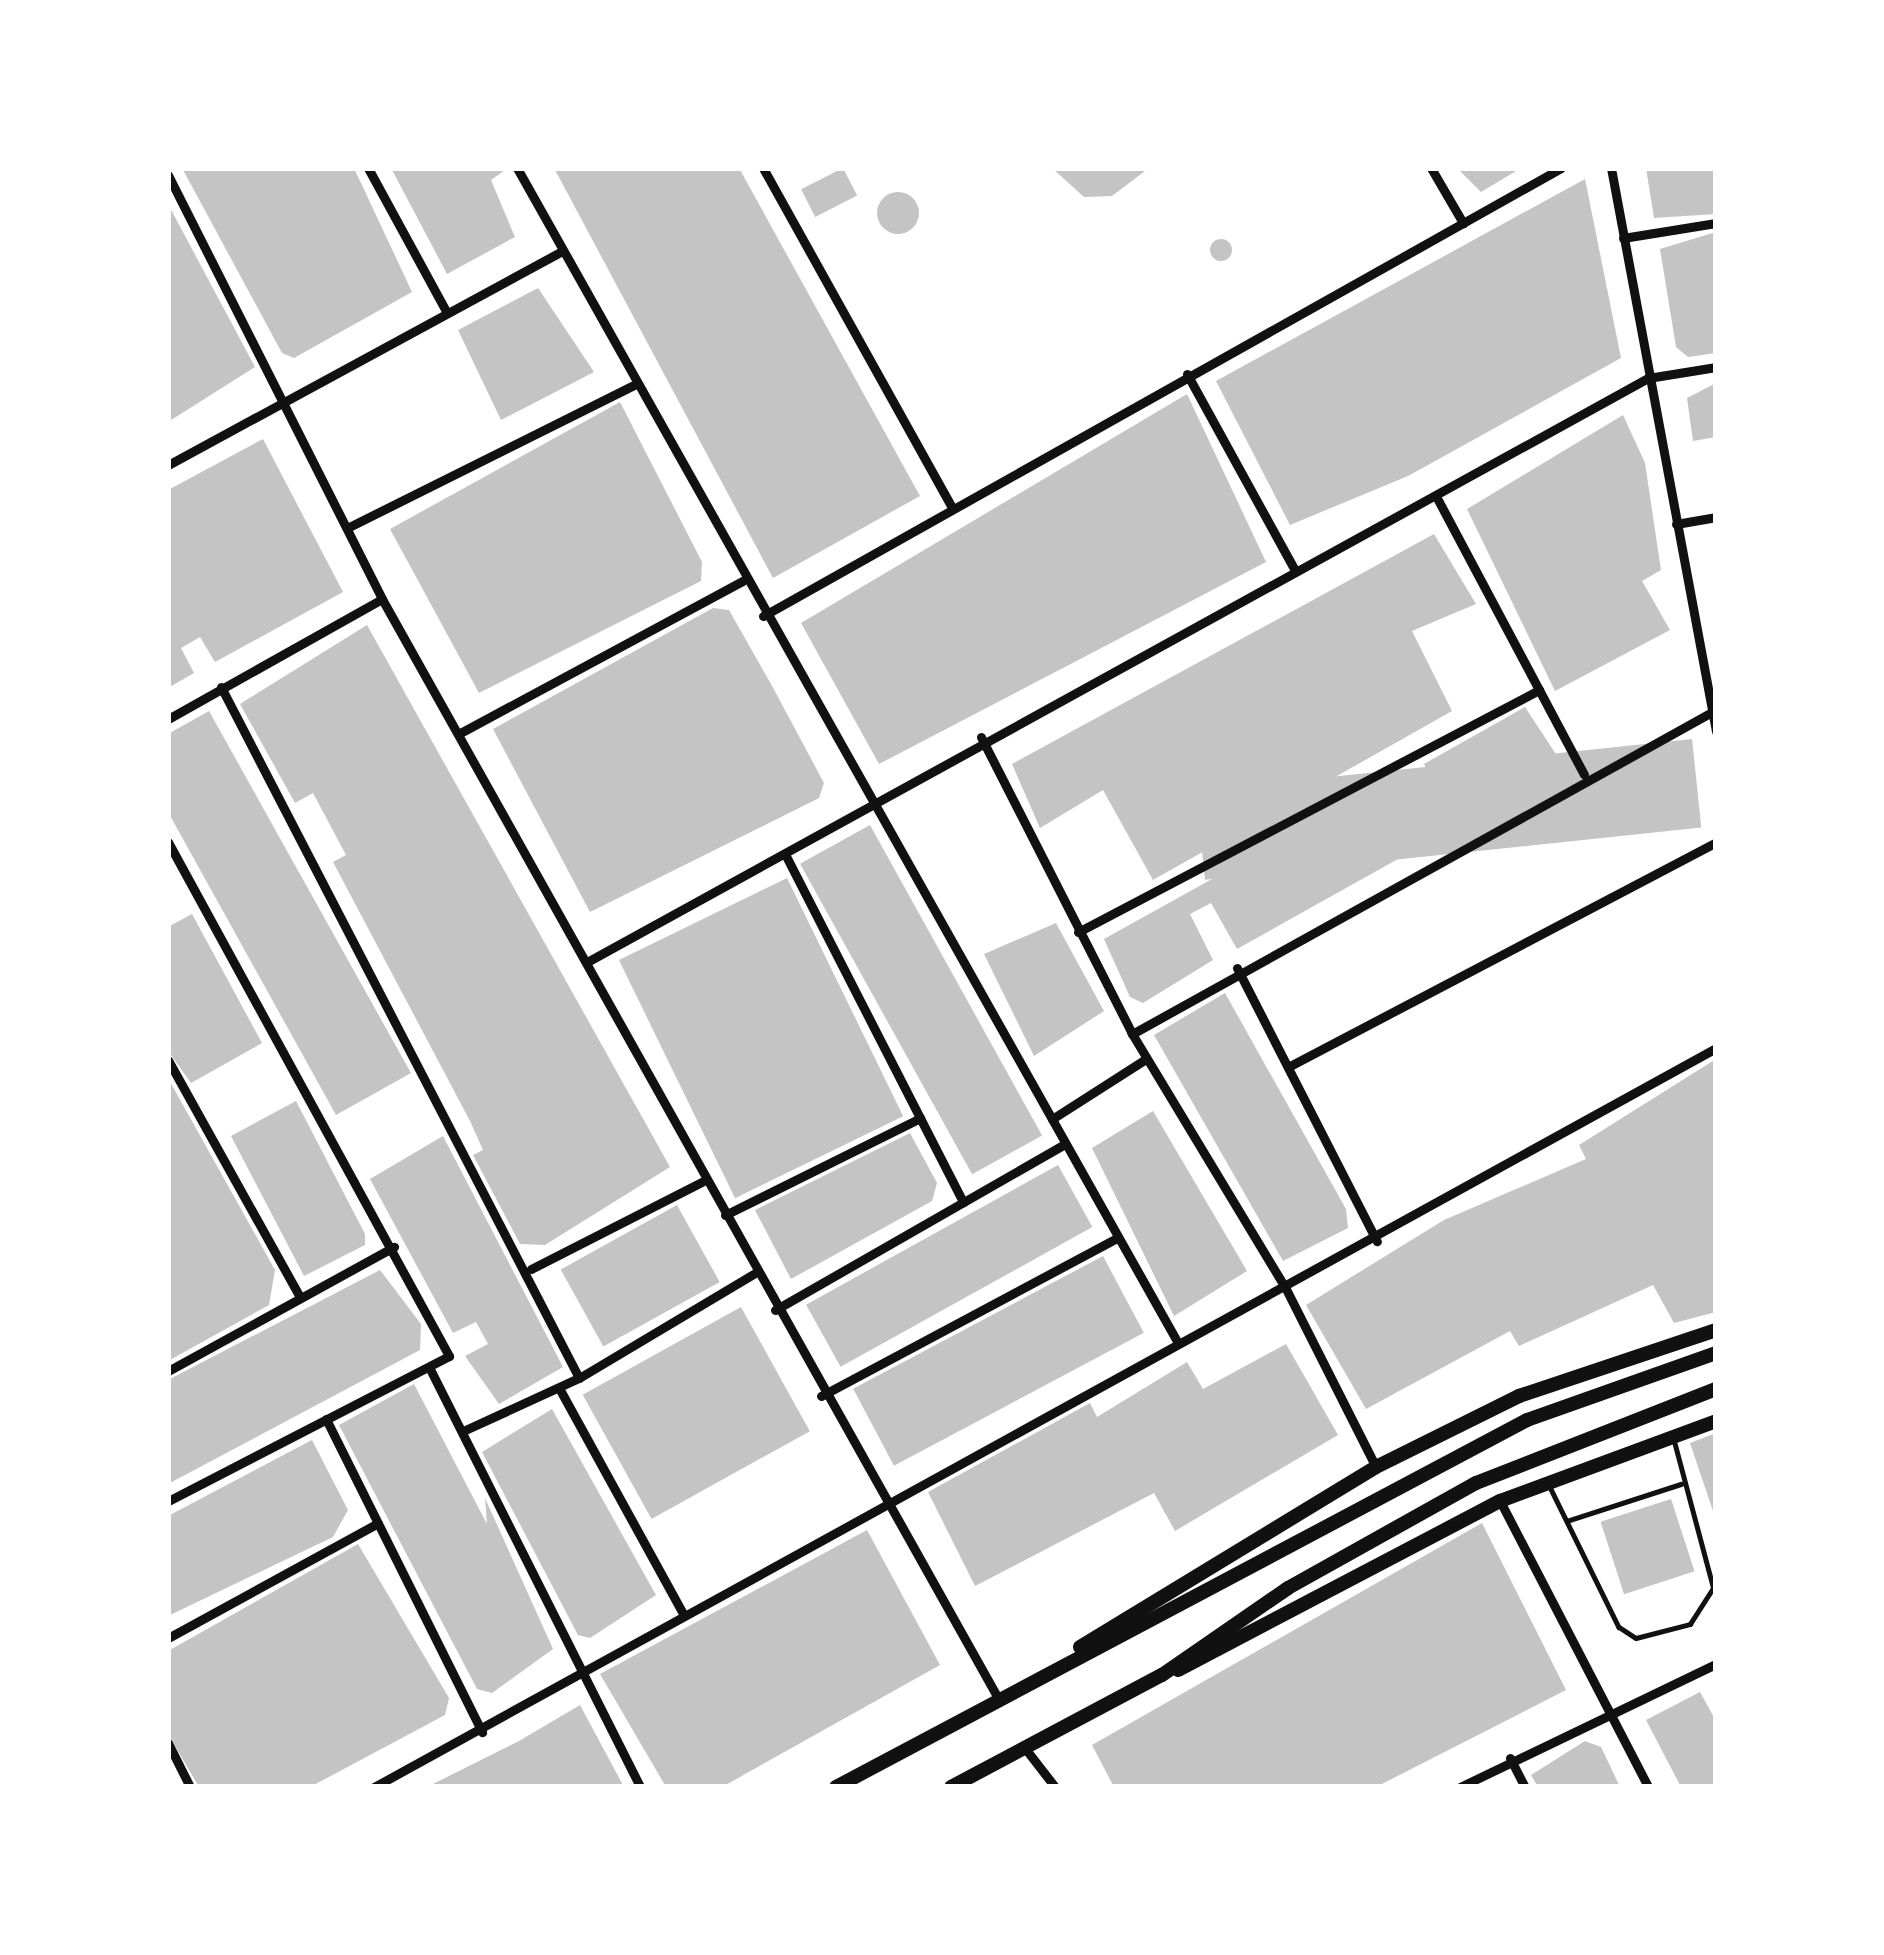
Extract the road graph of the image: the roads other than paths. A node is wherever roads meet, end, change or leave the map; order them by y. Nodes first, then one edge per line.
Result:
1 (368, 168) edge
2 (517, 168) edge
3 (763, 168) edge
4 (1431, 168) edge
5 (1562, 168) edge
6 (1611, 168) edge
7 (168, 175) edge
8 (1463, 223) junction
9 (1716, 224) edge
10 (1623, 238) junction
11 (562, 251) junction
12 (446, 310) junction
13 (1716, 367) edge
14 (1187, 374) junction
15 (1648, 378) junction
16 (636, 384) junction
17 (284, 406) junction
18 (168, 465) edge
19 (1437, 498) junction
20 (952, 507) junction
21 (1716, 517) edge
22 (1676, 524) junction
23 (346, 529) junction
24 (1294, 569) junction
25 (743, 581) junction
26 (382, 598) junction
27 (763, 616) junction
28 (1716, 658) edge
29 (1702, 660) junction
30 (221, 687) junction
31 (1538, 690) junction
32 (1712, 712) junction
33 (168, 718) edge
34 (1716, 731) edge
35 (462, 732) junction
36 (981, 737) junction
37 (1584, 774) junction
38 (865, 802) junction
39 (168, 842) edge
40 (1716, 842) edge
41 (786, 856) junction
42 (1078, 932) junction
43 (587, 962) junction
44 (1237, 968) junction
45 (1131, 1032) junction
46 (1716, 1048) edge
47 (168, 1060) edge
48 (1288, 1067) junction
49 (920, 1118) junction
50 (1052, 1119) junction
51 (1065, 1144) junction
52 (702, 1182) junction
53 (963, 1202) junction
54 (725, 1215) junction
55 (1117, 1238) junction
56 (1377, 1241) junction
57 (394, 1247) junction
58 (531, 1269) junction
59 (757, 1272) junction
60 (1286, 1289) junction
61 (299, 1295) junction
62 (775, 1310) junction
63 (1716, 1330) edge
64 (1178, 1343) junction
65 (1716, 1353) edge
66 (430, 1369) junction
67 (168, 1370) edge
68 (579, 1378) junction
69 (559, 1388) junction
70 (1716, 1389) edge
71 (821, 1396) junction
72 (326, 1419) junction
73 (1716, 1421) edge
74 (463, 1431) junction
75 (1673, 1435) junction
76 (1376, 1467) junction
77 (1547, 1482) junction
78 (1681, 1484) junction
79 (889, 1500) junction
80 (168, 1501) edge
81 (1500, 1501) junction
82 (1567, 1521) junction
83 (378, 1523) junction
84 (683, 1614) junction
85 (168, 1638) edge
86 (1713, 1664) edge
87 (580, 1670) junction
88 (1162, 1676) junction
89 (1716, 1676) edge
90 (999, 1700) junction
91 (1604, 1710) junction
92 (482, 1732) junction
93 (168, 1743) edge
94 (1024, 1748) junction
95 (1510, 1759) junction
96 (190, 1787) edge
97 (374, 1787) edge
98 (640, 1787) edge
99 (836, 1787) edge
100 (951, 1787) edge
101 (1055, 1787) edge
102 (1460, 1787) edge
103 (1526, 1787) edge
104 (1648, 1787) edge

1 - 12 street
2 - 11 street
3 - 20 street
4 - 8 street
5 - 8 street
6 - 10 street
7 - 17 street
8 - 14 street
9 - 10 street
10 - 15 street
11 - 12 street
11 - 16 street
12 - 17 street
13 - 15 street
14 - 20 street
14 - 24 street
15 - 19 street
15 - 22 street
16 - 23 street
16 - 25 street
17 - 18 street
17 - 23 street
19 - 24 street
19 - 31 street
20 - 27 street
21 - 22 street
22 - 29 street
23 - 26 street
24 - 36 street
25 - 27 street
25 - 35 street
26 - 30 street
26 - 35 street
27 - 38 street
28 - 29 street
29 - 32 street
30 - 33 street
30 - 58 street
31 - 37 street
31 - 42 street
32 - 34 street
32 - 37 street
35 - 43 street
36 - 38 street
36 - 42 street
37 - 44 street
38 - 41 street
38 - 50 street
39 - 57 street
40 - 48 street
41 - 43 street
41 - 49 street
42 - 45 street
43 - 52 street
44 - 45 street
44 - 48 street
45 - 50 street
45 - 60 street
46 - 56 street
47 - 61 street
48 - 56 street
49 - 53 street
49 - 54 street
50 - 51 street
51 - 53 street
51 - 55 street
52 - 54 street
52 - 58 street
53 - 62 street
54 - 59 street
55 - 64 street
55 - 71 street
56 - 60 street
57 - 61 street
57 - 66 street
58 - 68 street
59 - 62 street
59 - 68 street
60 - 64 street
60 - 76 street
61 - 67 street
62 - 71 street
63 - 76 main road
64 - 79 street
65 - 90 main road
66 - 72 street
66 - 74 street
68 - 69 street
69 - 74 street
69 - 84 street
70 - 88 main road
71 - 79 street
72 - 80 street
72 - 83 street
73 - 75 main road
74 - 87 street
75 - 77 main road
75 - 78 lane
76 - 90 main road
77 - 81 main road
77 - 82 lane
78 - 82 lane
78 - 82 lane
79 - 84 street
79 - 90 street
81 - 88 main road
81 - 91 street
83 - 85 street
83 - 92 street
84 - 87 street
86 - 89 street
86 - 91 street
87 - 92 street
87 - 98 street
88 - 94 main road
90 - 99 main road
91 - 95 street
91 - 104 street
92 - 97 street
93 - 96 street
94 - 100 main road
94 - 101 street
95 - 102 street
95 - 103 street

